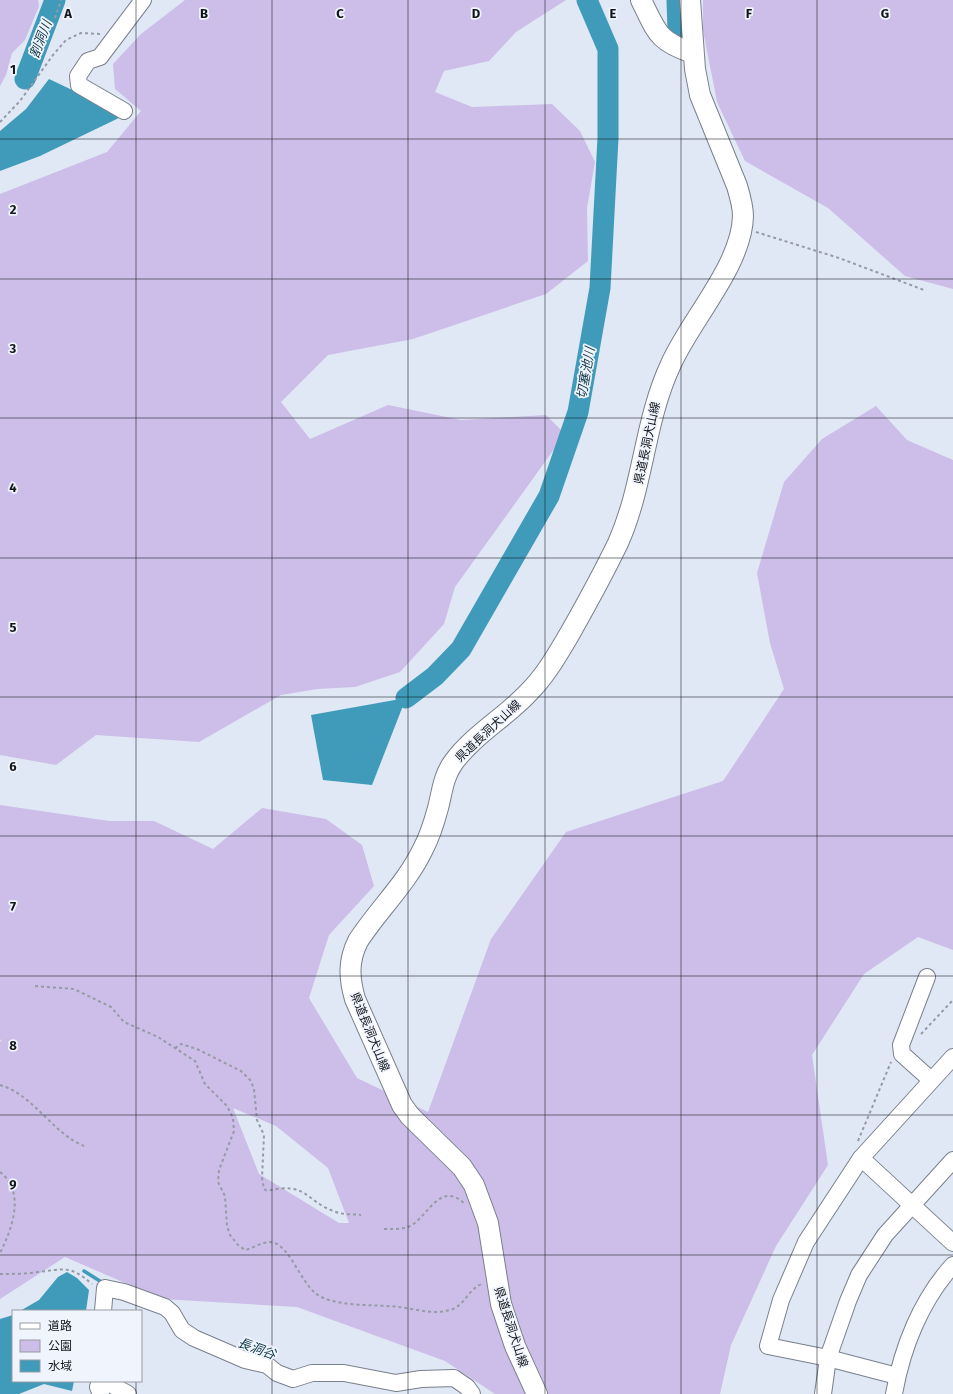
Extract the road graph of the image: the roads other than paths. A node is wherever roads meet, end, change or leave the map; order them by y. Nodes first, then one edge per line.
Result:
1 (143, 0) edge
2 (641, 0) edge
3 (690, 0) edge
4 (693, 53) junction
5 (124, 111) dead end
6 (927, 977) dead end
7 (953, 1057) edge
8 (931, 1080) junction
9 (860, 1158) junction
10 (953, 1160) edge
11 (912, 1204) junction
12 (953, 1243) edge
13 (953, 1265) edge
14 (103, 1310) edge
15 (828, 1358) junction
16 (897, 1376) junction
17 (100, 1382) edge
18 (107, 1382) edge
19 (101, 1394) edge
20 (128, 1394) edge
21 (472, 1394) edge
22 (537, 1394) edge
23 (823, 1394) edge
24 (894, 1394) edge

1 - 5 street
2 - 4 main road
3 - 4 main road, 県道長洞犬山線
4 - 22 main road, 県道長洞犬山線
6 - 8 street
7 - 8 street
8 - 9 street
9 - 11 street
9 - 15 street
10 - 11 street
11 - 12 street
11 - 15 street
13 - 16 street
14 - 21 street
15 - 16 street
15 - 23 street
16 - 24 street
17 - 19 street
18 - 20 street

